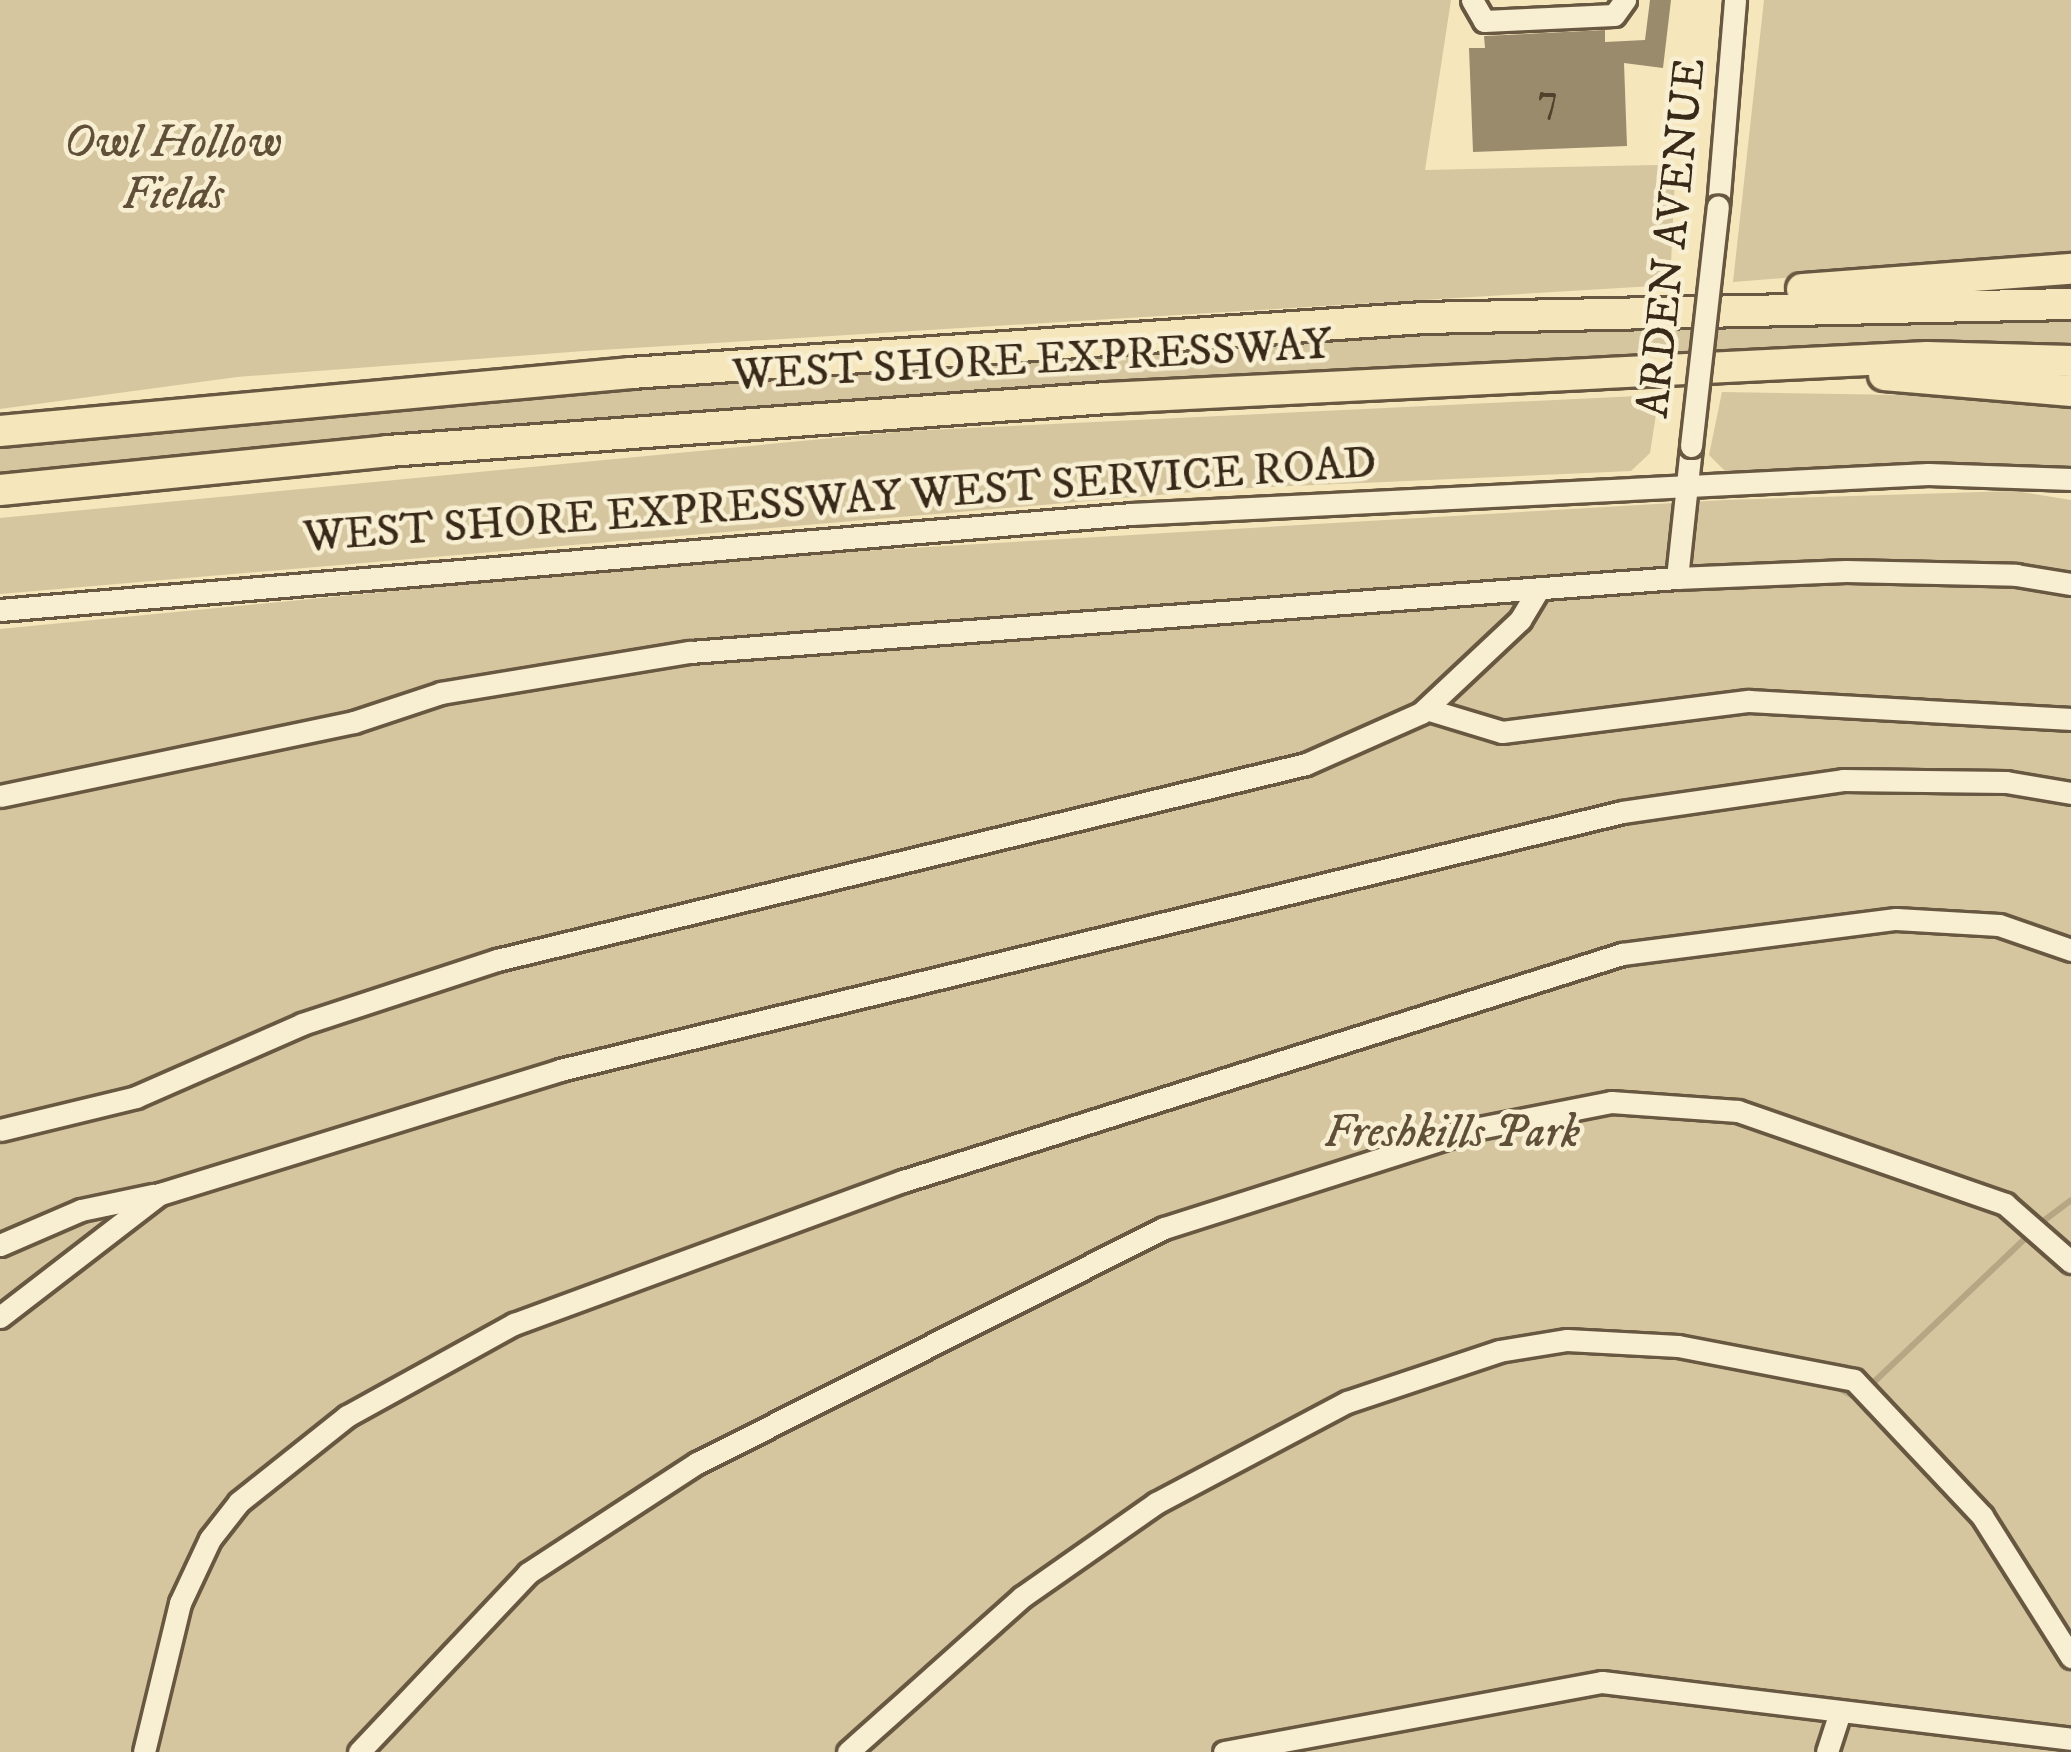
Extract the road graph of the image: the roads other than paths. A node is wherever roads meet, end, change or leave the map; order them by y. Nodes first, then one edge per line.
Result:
1 (1472, 0) edge
2 (1625, 0) edge
3 (1735, 0) edge
4 (2071, 269) edge
5 (2071, 304) edge
6 (1423, 318) junction
7 (2071, 361) edge
8 (1638, 375) junction
9 (2071, 391) edge
10 (0, 431) edge
11 (2071, 479) edge
12 (1688, 484) junction
13 (0, 490) edge
14 (1677, 578) junction
15 (2071, 584) edge
16 (1539, 588) junction
17 (0, 610) edge
18 (1426, 709) junction
19 (2071, 719) edge
20 (2071, 793) edge
21 (0, 796) edge
22 (2071, 950) edge
23 (0, 1130) edge
24 (160, 1194) junction
25 (0, 1245) edge
26 (2071, 1262) edge
27 (0, 1317) edge
28 (2071, 1657) edge
29 (1840, 1716) junction
30 (2071, 1739) edge
31 (145, 1752) edge
32 (359, 1752) edge
33 (848, 1752) edge
34 (1224, 1752) edge
35 (1827, 1752) edge

1 - 2 street
3 - 12 street, ARDEN AVENUE, bridge
4 - 6 highway
5 - 6 highway, WEST SHORE EXPRESSWAY
6 - 10 highway, WEST SHORE EXPRESSWAY
7 - 8 highway, WEST SHORE EXPRESSWAY
8 - 9 highway
8 - 13 highway, WEST SHORE EXPRESSWAY
11 - 12 street, WEST SHORE EXPRESSWAY WEST SERVICE ROAD
12 - 14 street, ARDEN AVENUE
12 - 17 street, WEST SHORE EXPRESSWAY WEST SERVICE ROAD
14 - 15 street
14 - 16 street
16 - 18 street
16 - 21 street
18 - 19 street
18 - 23 street
20 - 24 street
22 - 31 street
24 - 25 street
24 - 27 street
26 - 32 street
28 - 33 street
29 - 30 street
29 - 34 street
29 - 35 street

